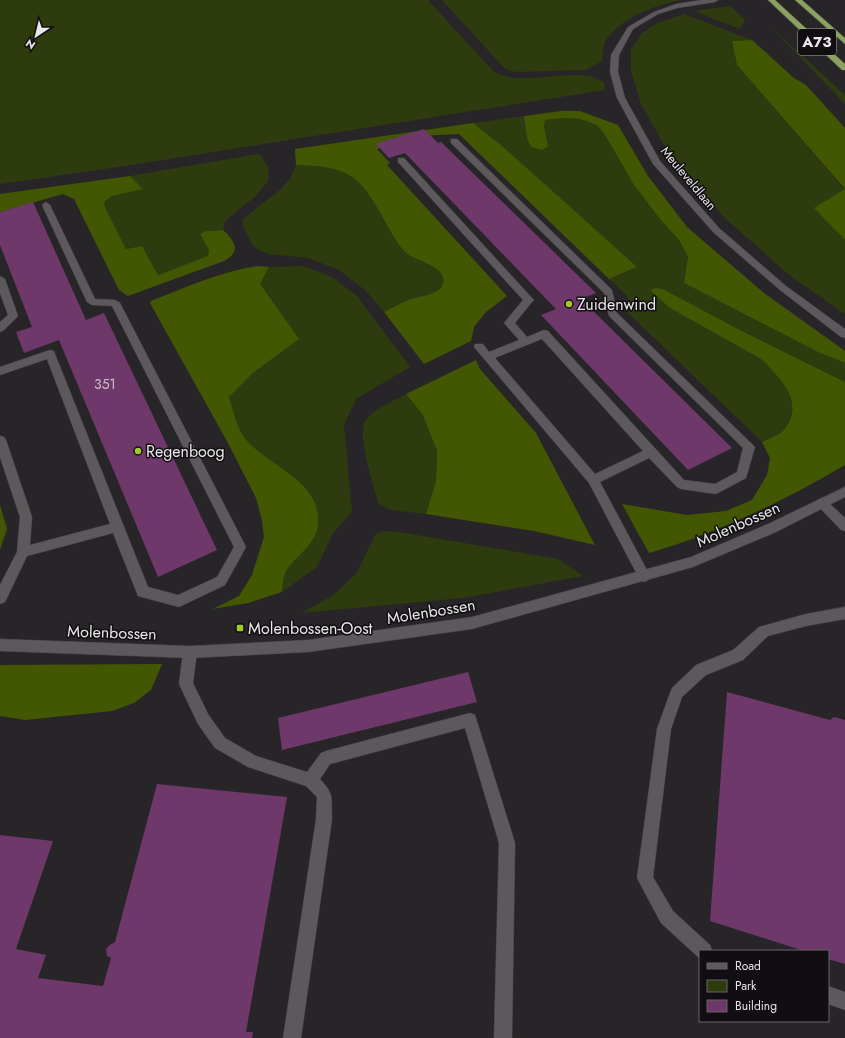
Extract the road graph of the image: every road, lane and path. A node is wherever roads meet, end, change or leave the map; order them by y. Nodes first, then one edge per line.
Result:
1 (715, 0) edge
2 (772, 0) edge
3 (798, 0) edge
4 (845, 42) edge
5 (845, 68) edge
6 (454, 141) dead end
7 (401, 160) dead end
8 (46, 205) dead end
9 (0, 279) edge
10 (0, 328) edge
11 (845, 334) edge
12 (526, 342) junction
13 (479, 346) dead end
14 (488, 357) junction
15 (0, 371) edge
16 (0, 440) edge
17 (651, 452) junction
18 (593, 480) junction
19 (845, 492) edge
20 (822, 503) junction
21 (845, 526) edge
22 (117, 527) junction
23 (23, 552) junction
24 (644, 576) junction
25 (0, 598) edge
26 (845, 613) edge
27 (0, 645) edge
28 (190, 652) junction
29 (310, 780) junction
30 (703, 950) edge
31 (829, 996) edge
32 (845, 1001) edge
33 (292, 1038) edge
34 (503, 1038) edge

1 - 11 street, Meuleveldlaan
2 - 5 highway, A73
3 - 4 highway, A73
6 - 17 street
7 - 12 street
8 - 22 street
9 - 10 street
12 - 14 street
12 - 17 street
13 - 14 street
14 - 18 street
15 - 22 street
16 - 23 street
17 - 18 street
18 - 24 street
19 - 20 street, Molenbossen
20 - 21 street
20 - 24 street, Molenbossen
22 - 23 street
23 - 25 street
24 - 28 street, Molenbossen
26 - 30 street
27 - 28 street, Molenbossen
28 - 29 street
29 - 33 street
29 - 34 street
31 - 32 street

